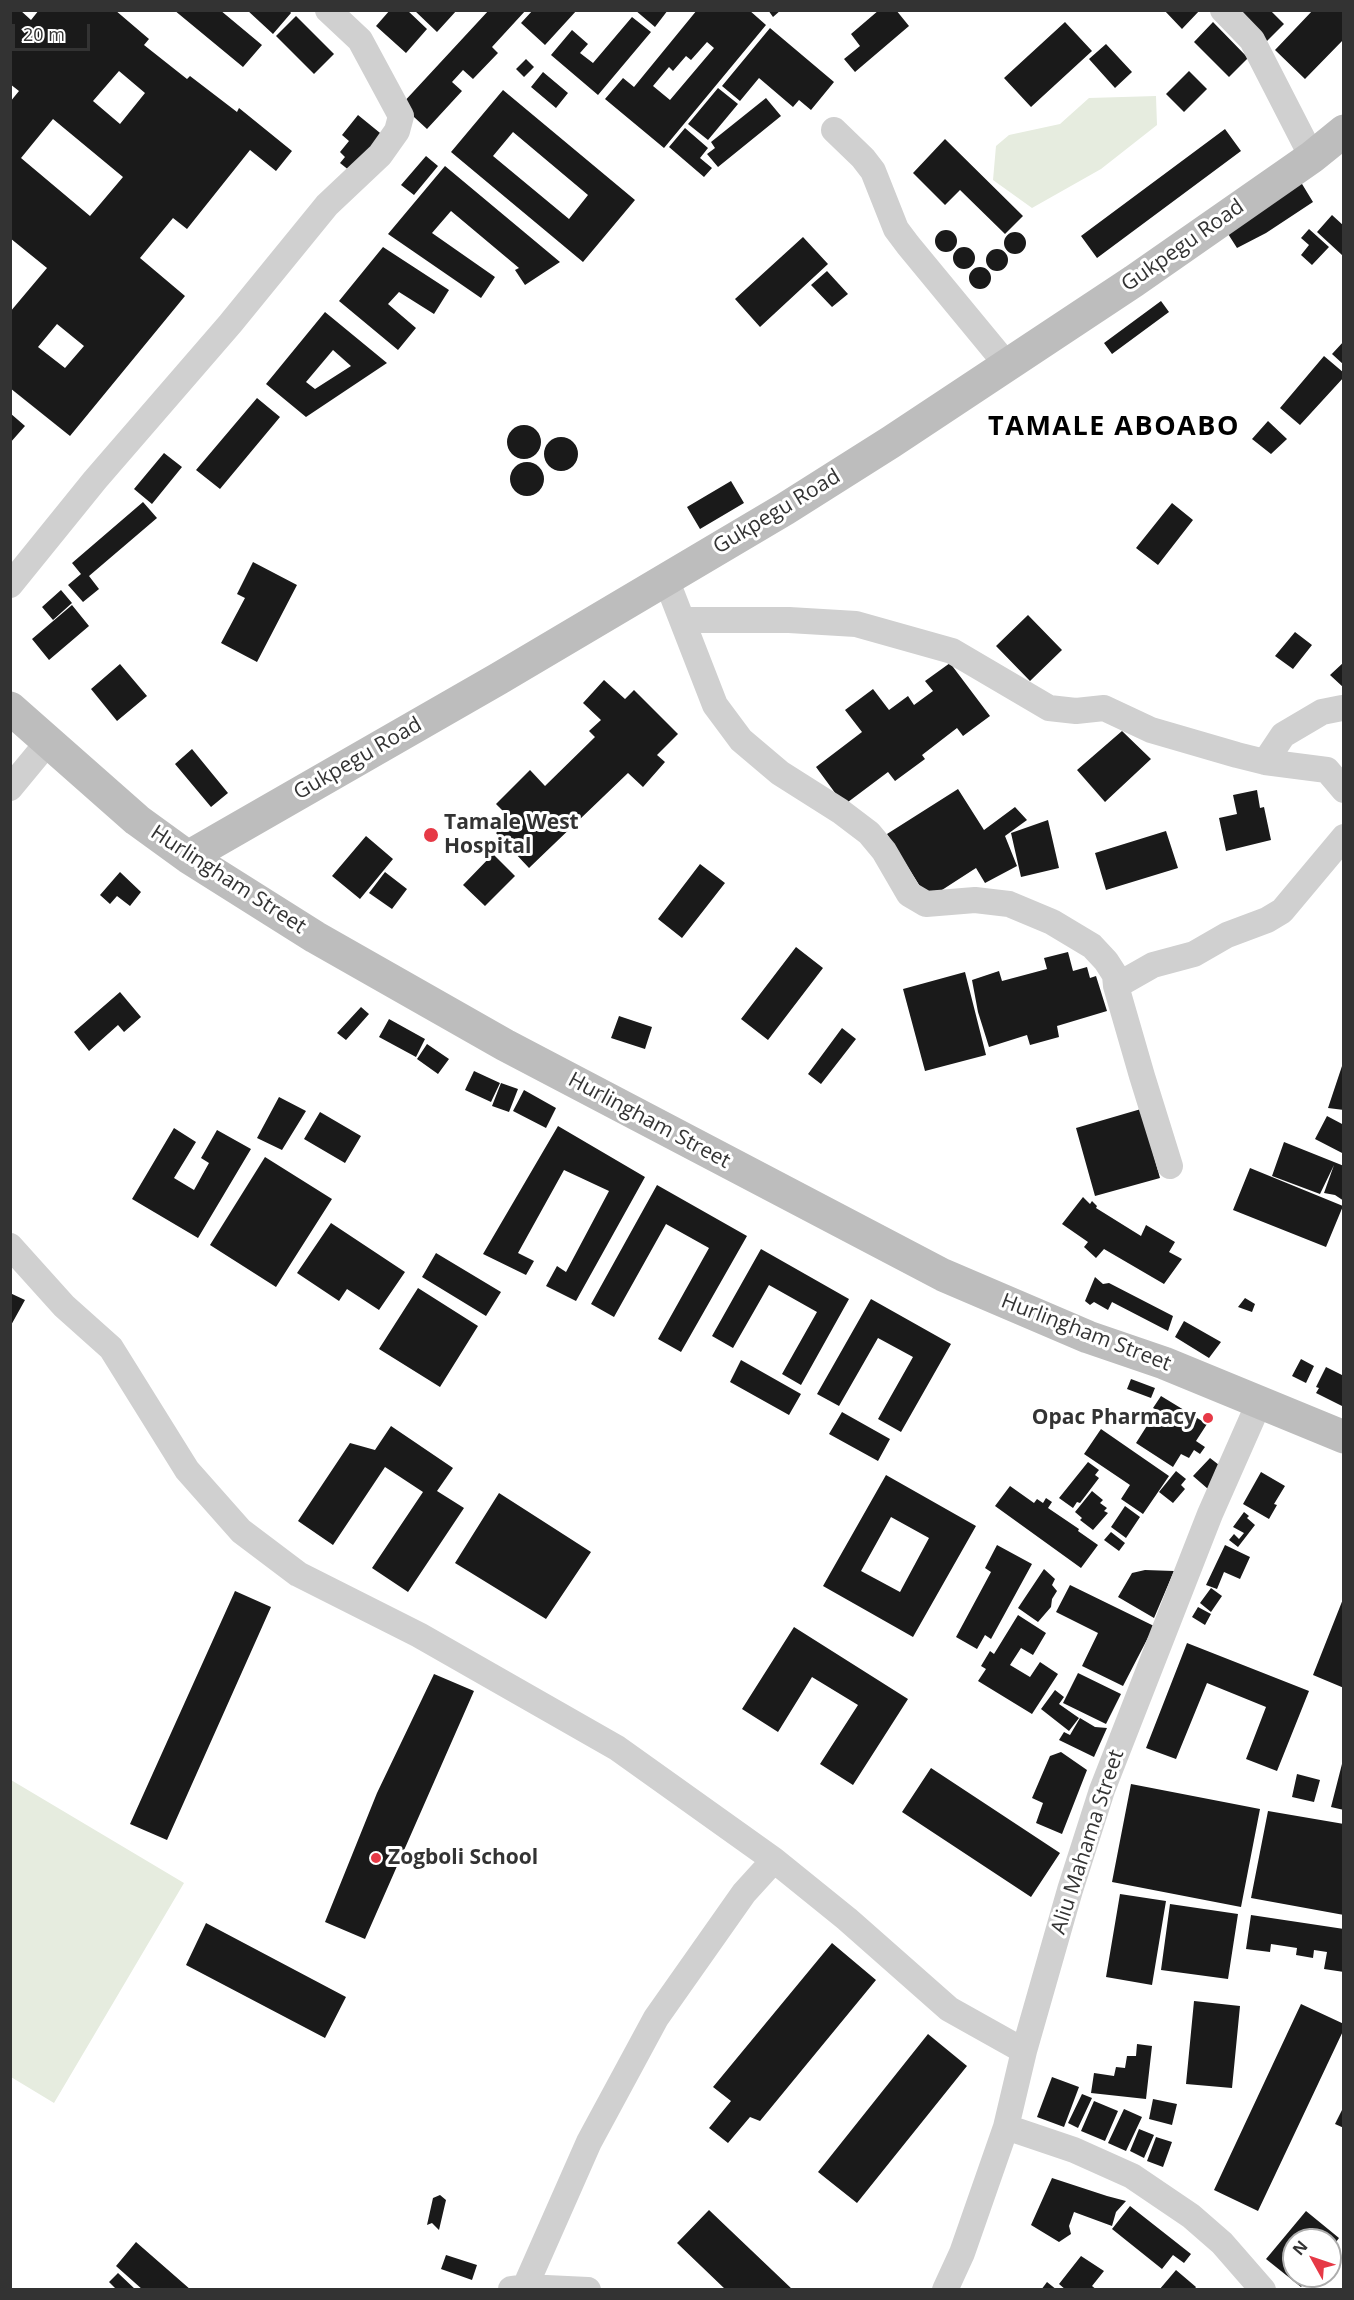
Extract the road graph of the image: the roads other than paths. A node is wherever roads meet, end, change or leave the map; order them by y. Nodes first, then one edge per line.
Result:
1 (328, 10) edge
2 (1223, 10) edge
3 (834, 129) dead end
4 (1344, 131) edge
5 (1312, 157) junction
6 (1007, 365) junction
7 (666, 579) junction
8 (10, 585) edge
9 (682, 620) junction
10 (10, 708) edge
11 (1342, 708) edge
12 (48, 742) junction
13 (1265, 762) junction
14 (10, 788) edge
15 (1344, 790) edge
16 (1344, 837) edge
17 (188, 857) junction
18 (1116, 986) junction
19 (1170, 1166) dead end
20 (10, 1246) edge
21 (1259, 1403) junction
22 (1344, 1437) edge
23 (774, 1860) junction
24 (1024, 2051) junction
25 (1006, 2127) junction
26 (518, 2288) edge
27 (588, 2289) edge
28 (945, 2289) edge
29 (1263, 2289) edge

1 - 8 street
2 - 5 street
3 - 6 street
4 - 5 street, Gukpegu Road
5 - 6 street, Gukpegu Road
6 - 7 street, Gukpegu Road
7 - 9 street
7 - 17 street, Gukpegu Road
9 - 13 street
9 - 18 street
10 - 12 street, Hurlingham Street
11 - 13 street
12 - 14 street
12 - 17 street, Hurlingham Street
13 - 15 street
16 - 18 street
17 - 21 street, Hurlingham Street
18 - 19 street
20 - 23 street
21 - 22 street, Hurlingham Street
21 - 24 street, Aliu Mahama Street
23 - 24 street
23 - 26 street
24 - 25 street, Aliu Mahama Street
25 - 28 street, Aliu Mahama Street
25 - 29 street
26 - 27 street

